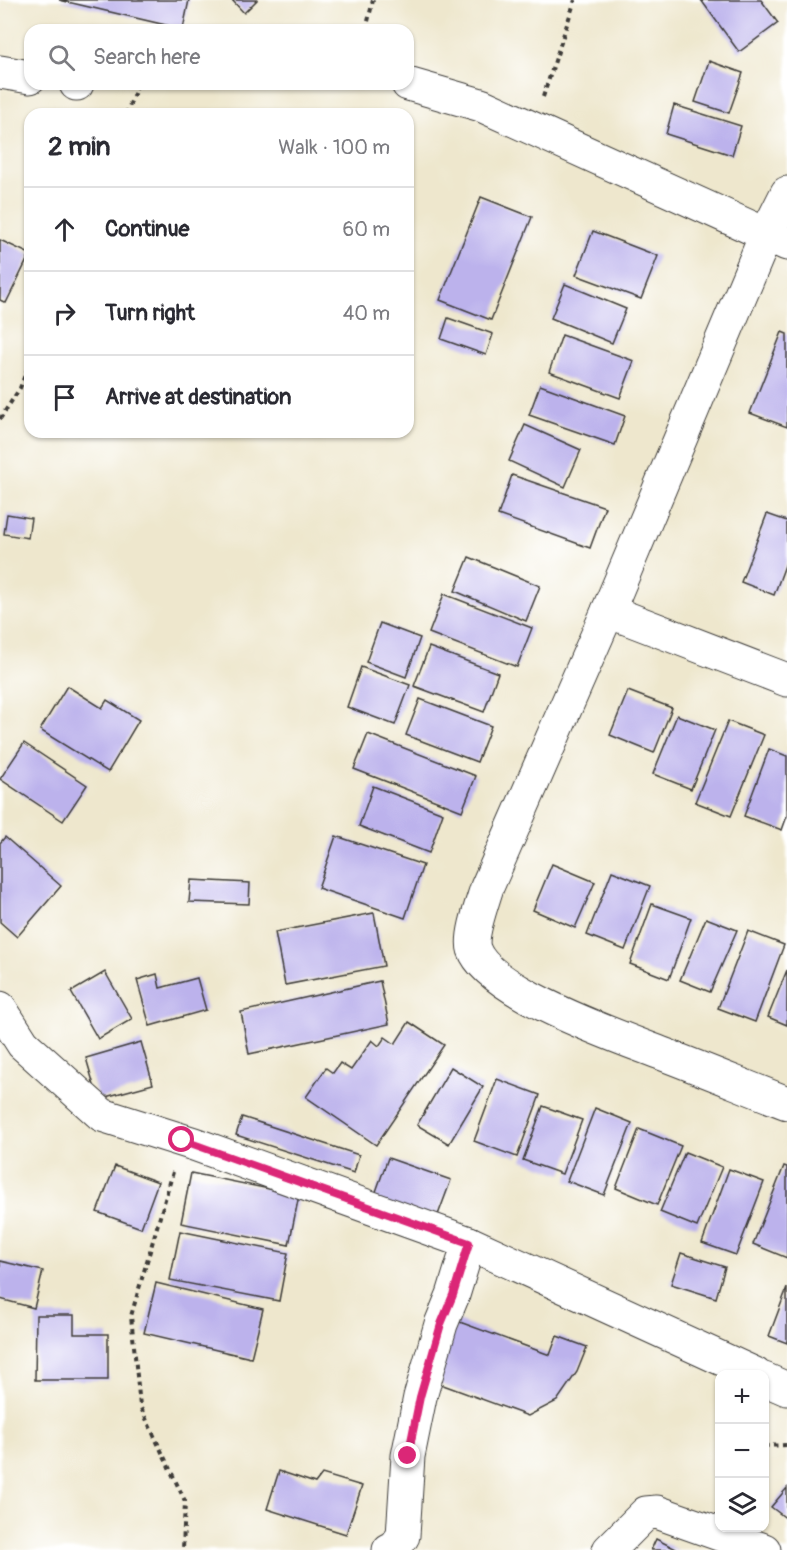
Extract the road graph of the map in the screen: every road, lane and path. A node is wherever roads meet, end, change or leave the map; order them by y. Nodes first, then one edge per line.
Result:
1 (373, 0) edge
2 (575, 0) edge
3 (367, 24) edge
4 (0, 72) edge
5 (24, 75) edge
6 (414, 86) edge
7 (136, 90) edge
8 (128, 108) edge
9 (532, 129) junction
10 (787, 193) edge
11 (776, 239) edge
12 (24, 378) edge
13 (0, 419) edge
14 (608, 611) junction
15 (787, 680) edge
16 (0, 1008) edge
17 (787, 1103) edge
18 (182, 1140) junction
19 (469, 1243) junction
20 (746, 1370) edge
21 (769, 1381) edge
22 (787, 1389) edge
23 (787, 1445) edge
24 (769, 1446) edge
25 (183, 1550) edge
26 (389, 1550) edge
27 (609, 1550) edge
28 (764, 1550) edge

1 - 3 path
2 - 9 path
4 - 5 street
6 - 9 street
7 - 8 path
9 - 11 street
10 - 11 street
11 - 14 street
12 - 13 path
14 - 15 street
14 - 17 street
16 - 18 street
18 - 19 street
18 - 25 path
19 - 20 street
19 - 26 street
21 - 22 street
23 - 24 path
27 - 28 street

